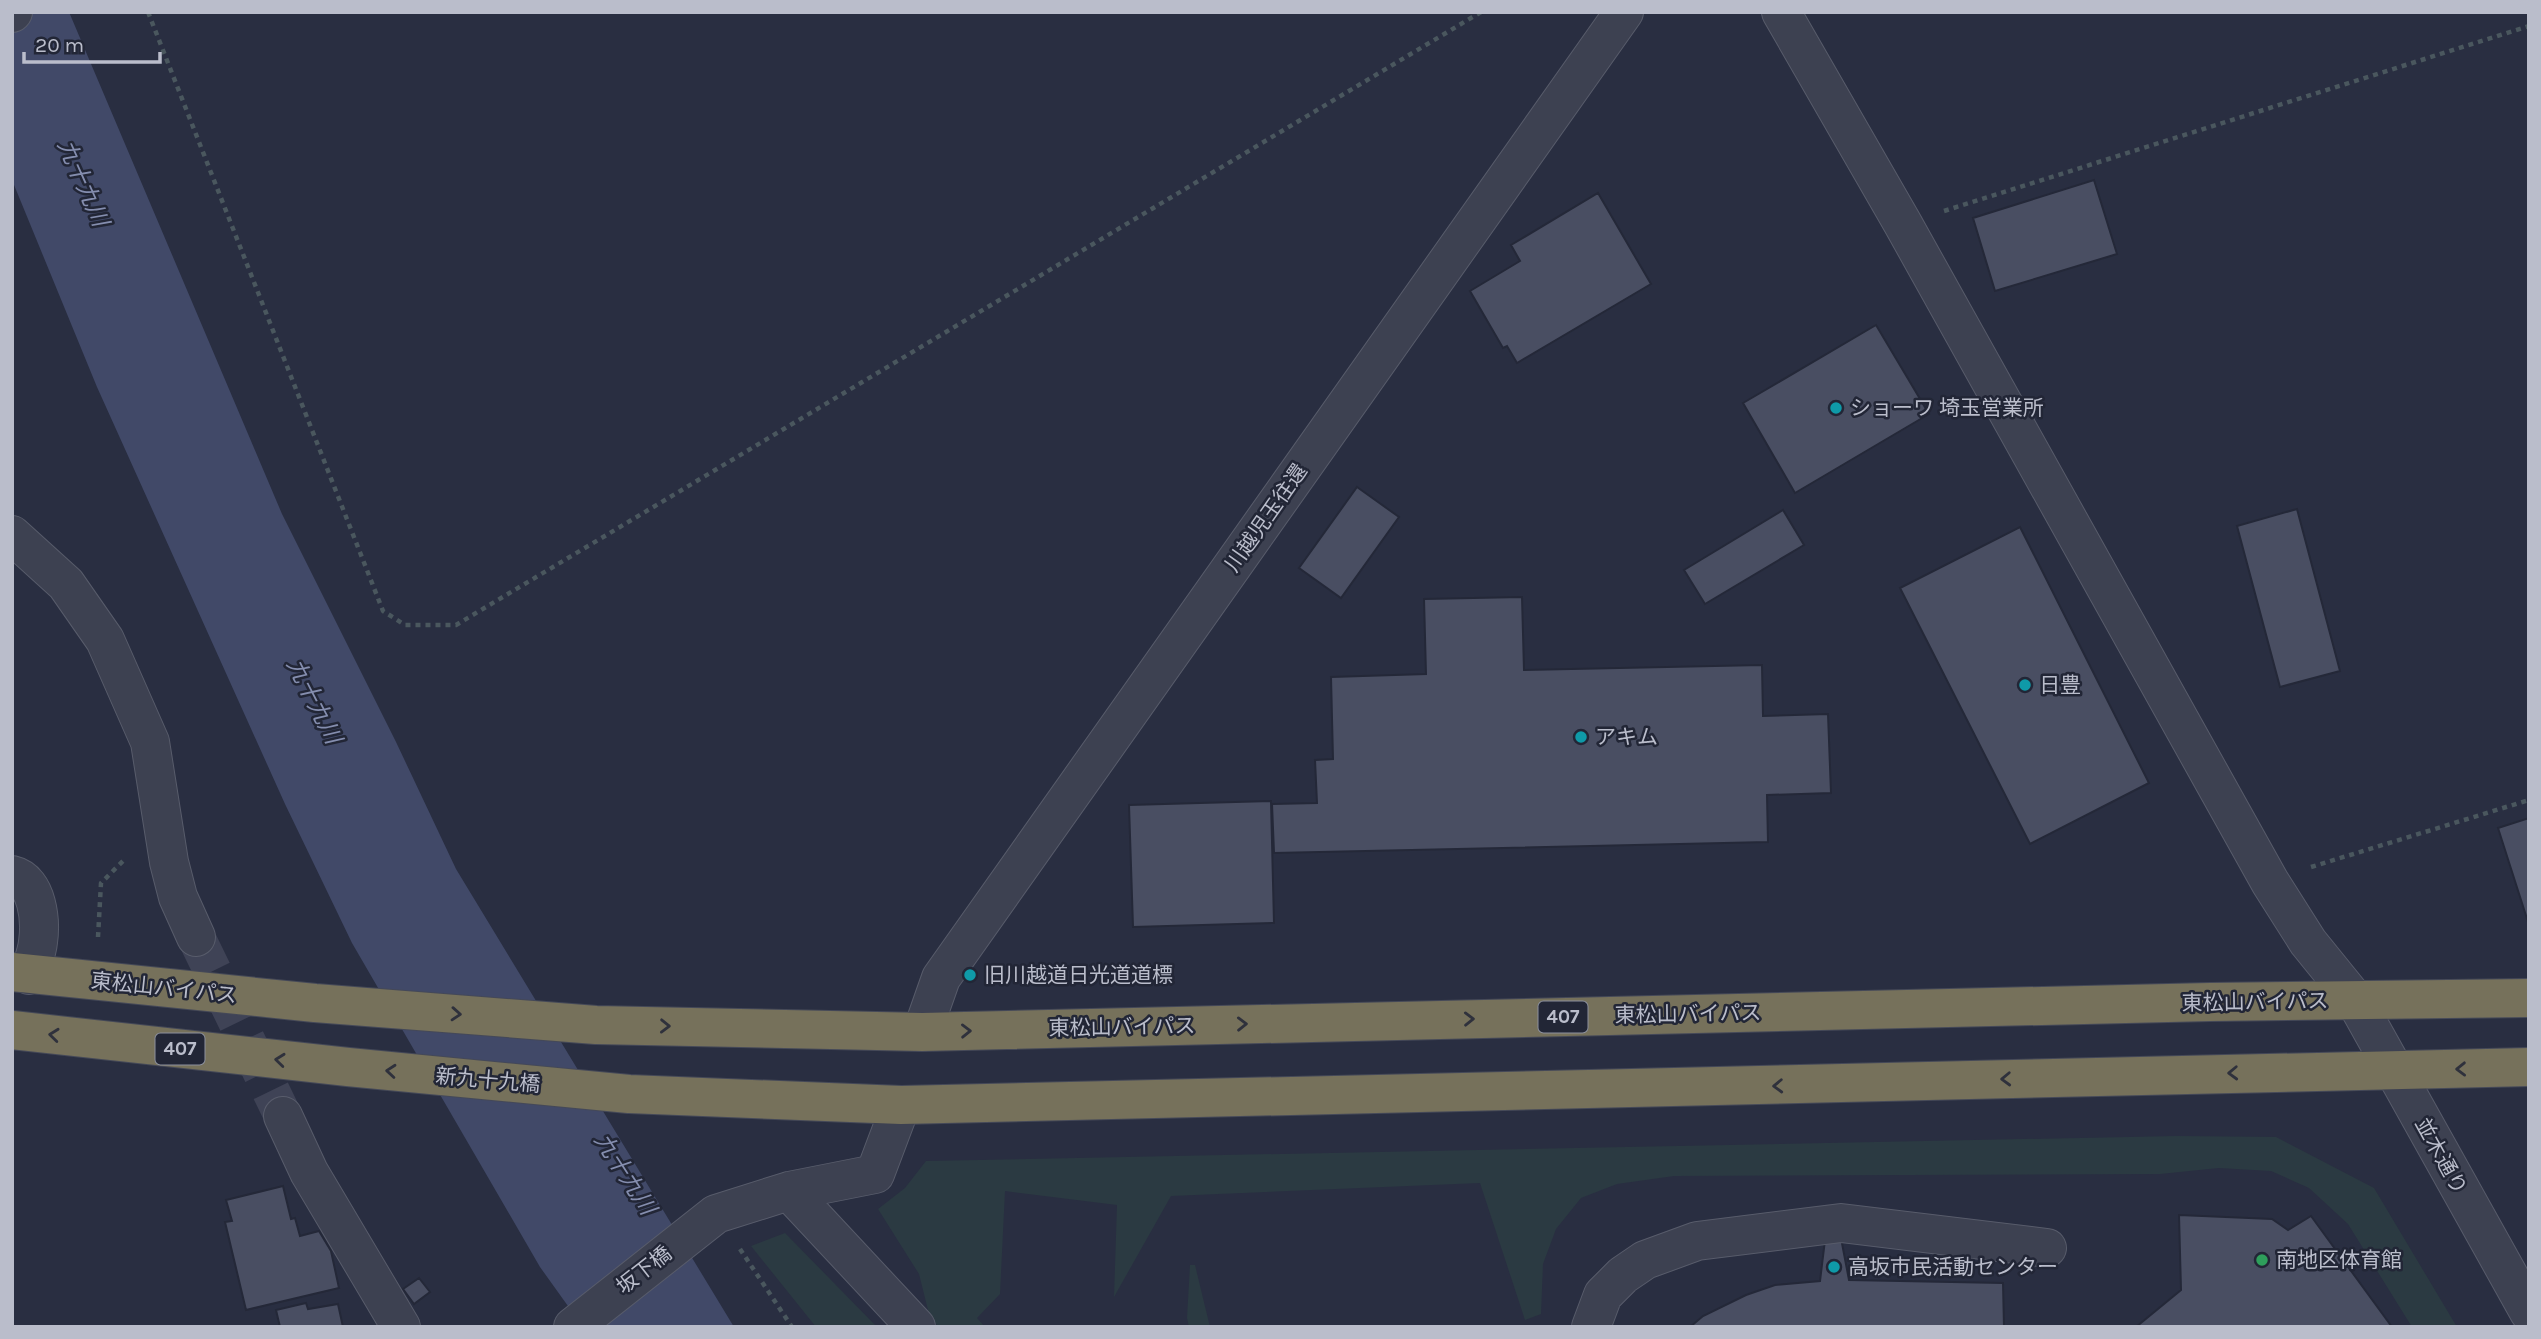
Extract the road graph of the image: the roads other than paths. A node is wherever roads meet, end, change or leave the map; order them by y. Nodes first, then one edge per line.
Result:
1 (1624, 12) edge
2 (1781, 12) edge
3 (12, 535) edge
4 (12, 875) edge
5 (196, 937) tunnel mouth
6 (21, 973) edge
7 (2529, 998) edge
8 (2355, 1000) junction
9 (12, 1030) edge
10 (922, 1031) junction
11 (2529, 1067) edge
12 (2393, 1071) junction
13 (283, 1116) tunnel mouth
14 (895, 1120) junction
15 (789, 1191) junction
16 (2047, 1248) dead end
17 (2529, 1312) edge
18 (401, 1327) edge
19 (573, 1327) edge
20 (916, 1327) edge
21 (1591, 1327) edge

1 - 10 street, 川越児玉往還
2 - 8 street, 並木通り
3 - 5 street
4 - 6 street
6 -> 10 highway, 東松山バイパス / 407
7 - 8 highway, 東松山バイパス / 407
10 -> 8 highway, 東松山バイパス / 407
8 - 12 street, 並木通り
14 -> 9 highway, 新九十九橋 / 407
11 -> 12 highway, 407
12 -> 14 highway, 407
12 - 17 street, 並木通り
13 - 18 street
14 - 15 street
15 - 19 street, 坂下橋
15 - 20 street
16 - 21 street

